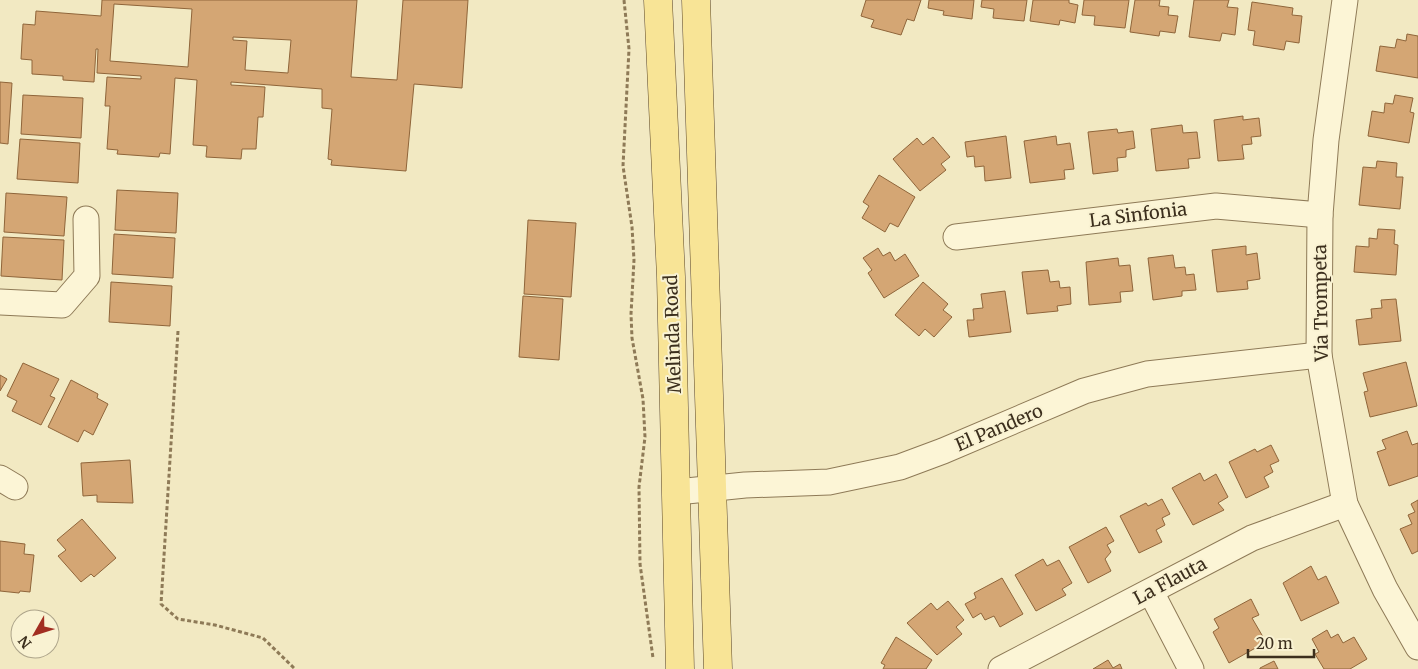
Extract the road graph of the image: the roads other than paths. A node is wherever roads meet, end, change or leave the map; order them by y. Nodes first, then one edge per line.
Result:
1 (658, 0) edge
2 (696, 0) edge
3 (1345, 0) edge
4 (1320, 215) junction
5 (86, 219) dead end
6 (956, 237) dead end
7 (0, 302) edge
8 (1320, 355) junction
9 (714, 488) junction
10 (677, 492) junction
11 (1345, 504) junction
12 (1151, 592) junction
13 (1418, 647) edge
14 (680, 669) edge
15 (718, 669) edge
16 (1001, 669) edge
17 (1191, 669) edge

1 - 10 main road, Melinda Road
2 - 9 main road, Melinda Road
3 - 4 street, Via Trompeta
4 - 6 street, La Sinfonia
4 - 8 street, Via Trompeta
5 - 7 street
8 - 9 street, El Pandero
8 - 11 street, Via Trompeta
9 - 10 street, El Pandero
9 - 15 main road, Melinda Road
10 - 14 main road, Melinda Road
11 - 12 street, La Flauta
11 - 13 street, Via Trompeta
12 - 16 street, La Flauta
12 - 17 street

